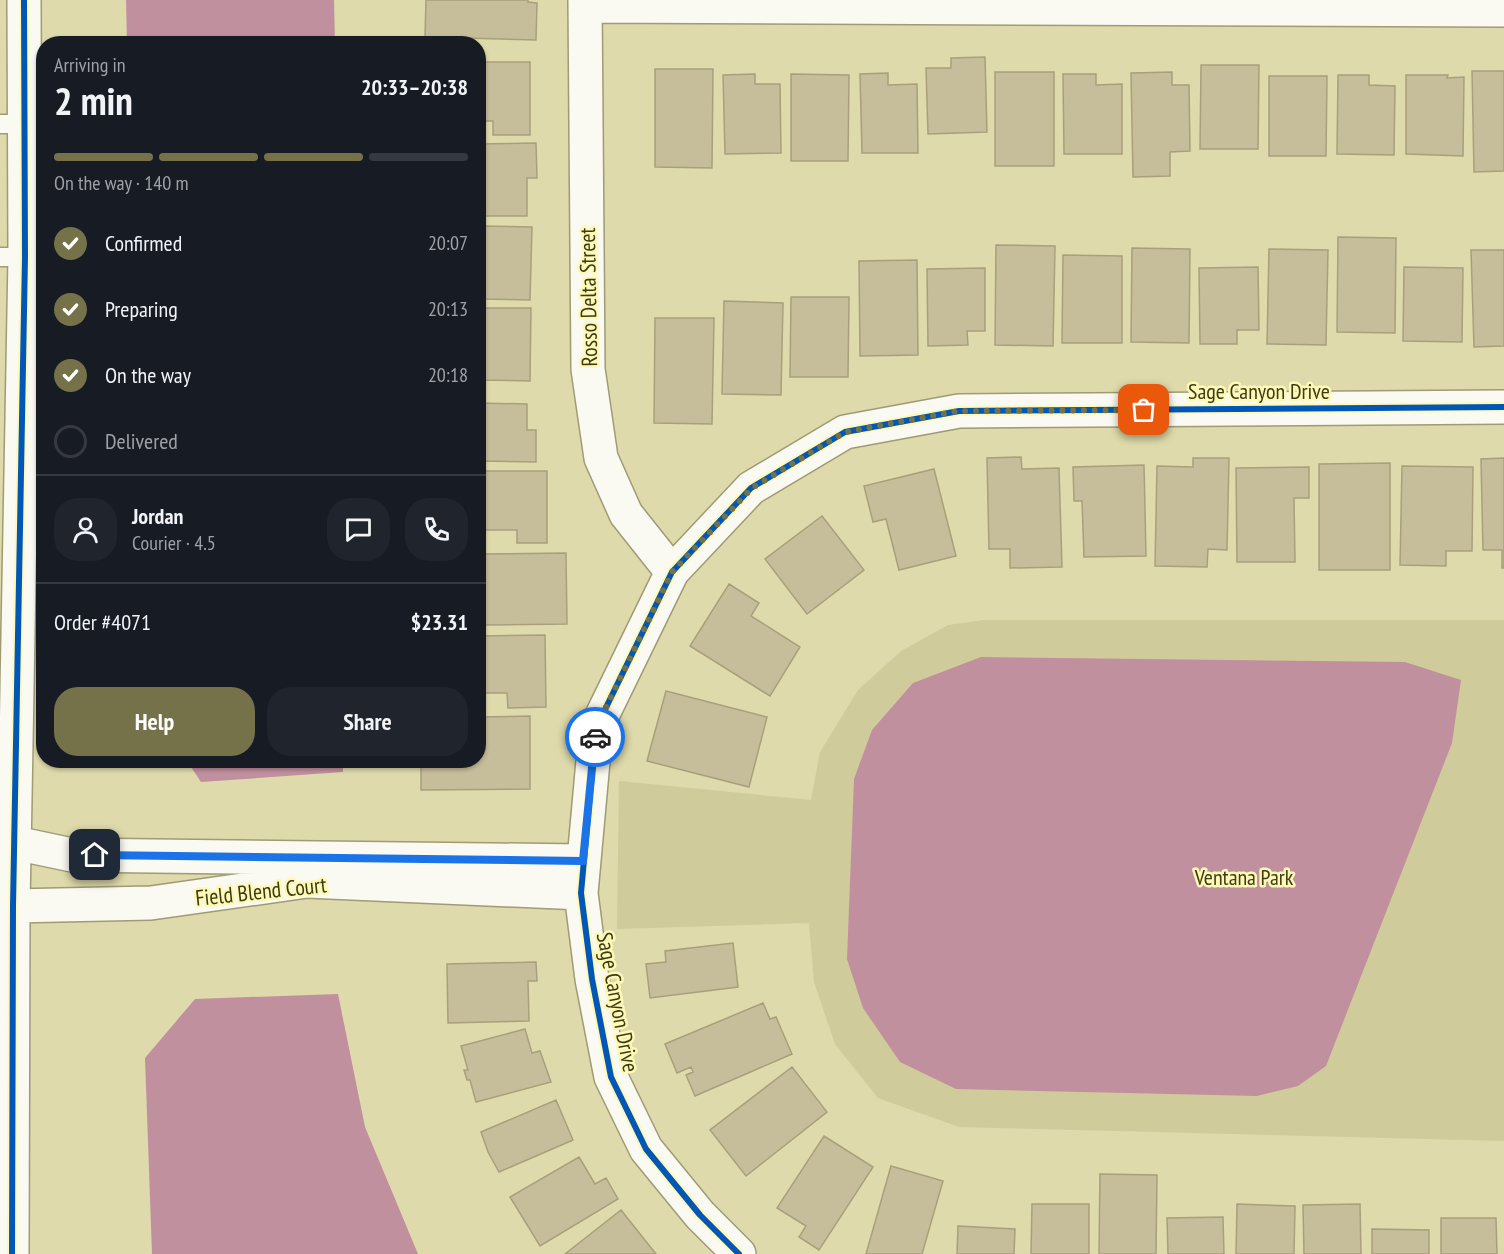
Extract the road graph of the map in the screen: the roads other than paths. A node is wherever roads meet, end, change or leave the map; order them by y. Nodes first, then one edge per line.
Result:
1 (24, 0) edge
2 (585, 3) edge
3 (1504, 10) edge
4 (12, 124) edge
5 (13, 257) edge
6 (1504, 407) edge
7 (672, 572) junction
8 (15, 843) junction
9 (583, 861) junction
10 (581, 893) junction
11 (14, 906) junction
12 (12, 1254) edge
13 (739, 1254) edge

1 - 4 street
2 - 3 street
2 - 7 street, Rosso Delta Street
4 - 5 street
5 - 8 street
6 - 7 street, Sage Canyon Drive
7 - 9 street, Sage Canyon Drive
8 - 9 street, Field Blend Court
8 - 11 street
9 - 10 street, Sage Canyon Drive
10 - 11 street, Field Blend Court
10 - 13 street, Sage Canyon Drive
11 - 12 street

